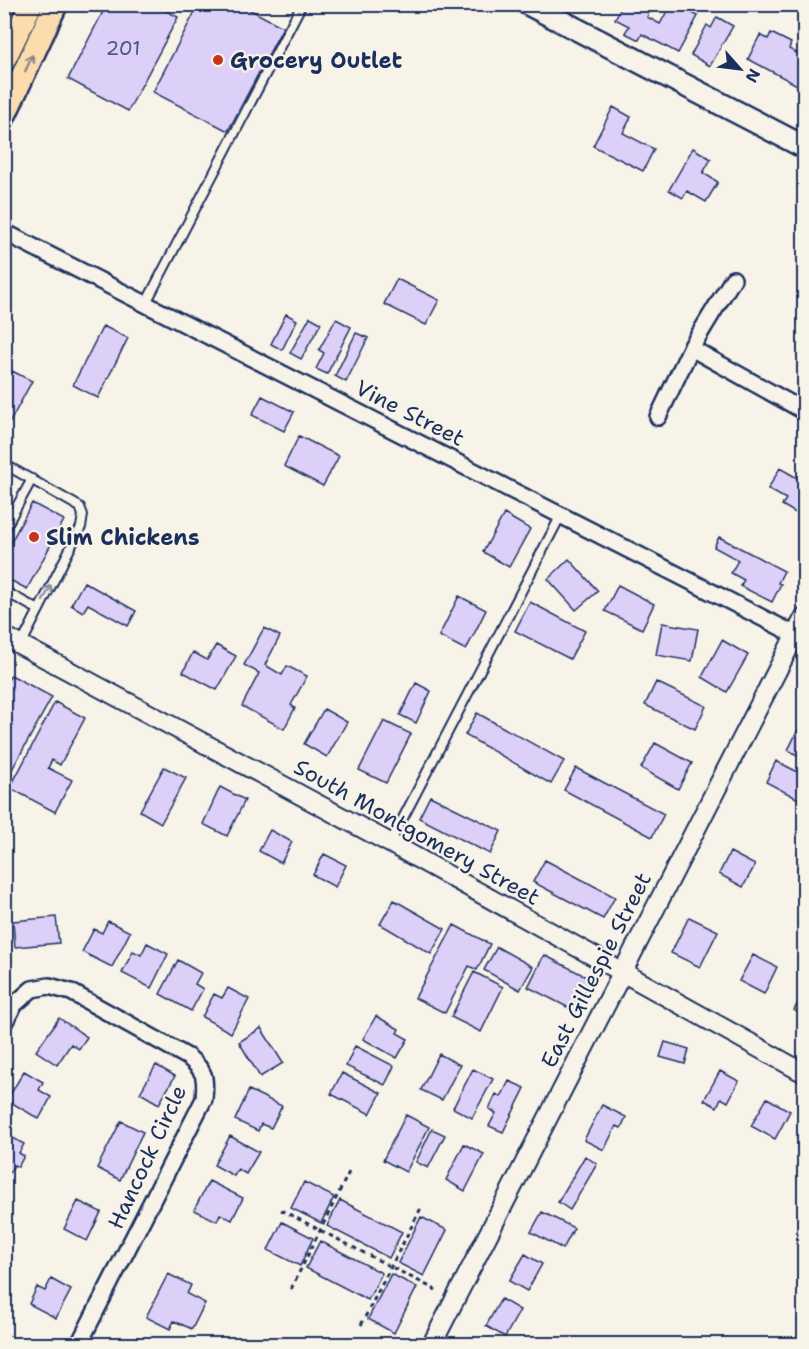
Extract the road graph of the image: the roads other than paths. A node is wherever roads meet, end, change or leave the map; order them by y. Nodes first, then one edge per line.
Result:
1 (31, 4) edge
2 (56, 4) edge
3 (302, 4) edge
4 (528, 4) edge
5 (4, 60) edge
6 (4, 116) edge
7 (804, 147) edge
8 (4, 232) edge
9 (734, 279) dead end
10 (146, 303) junction
11 (691, 348) junction
12 (804, 411) edge
13 (657, 417) dead end
14 (5, 466) edge
15 (32, 479) junction
16 (561, 515) junction
17 (4, 530) edge
18 (4, 591) edge
19 (39, 610) junction
20 (804, 618) edge
21 (796, 635) junction
22 (13, 641) edge
23 (390, 843) junction
24 (621, 972) junction
25 (4, 1023) edge
26 (804, 1073) edge
27 (79, 1344) edge
28 (432, 1344) edge

1 - 5 main road
6 -> 2 main road
3 - 10 lane
4 - 7 main road
8 - 10 street, Vine Street
9 - 11 street
10 - 16 street, Vine Street
11 - 12 street
11 - 13 street
14 - 15 lane
15 - 17 lane
19 -> 15 lane
16 - 21 street, Vine Street
16 - 23 lane
18 - 19 lane
19 - 22 lane
20 - 21 street, East Gillespie Street
21 - 24 street, East Gillespie Street
22 - 23 street, South Montgomery Street
23 - 24 street, South Montgomery Street
24 - 26 street, South Montgomery Street
24 - 28 street, East Gillespie Street
25 - 27 street, Hancock Circle

